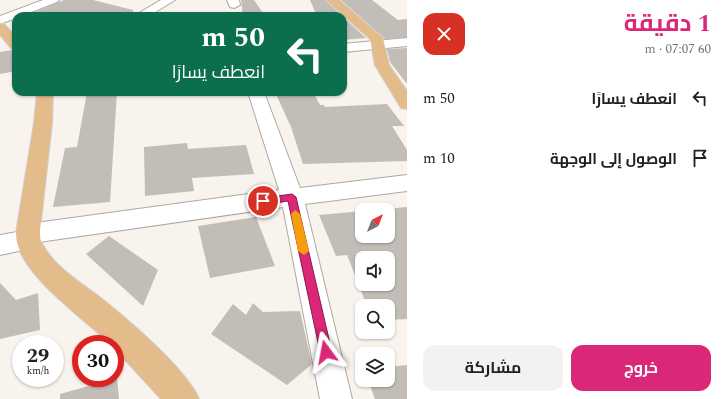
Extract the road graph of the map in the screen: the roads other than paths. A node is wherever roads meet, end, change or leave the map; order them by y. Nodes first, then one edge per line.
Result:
1 (53, 0) edge
2 (169, 0) edge
3 (332, 0) edge
4 (21, 12) edge
5 (147, 12) edge
6 (346, 12) edge
7 (347, 12) edge
8 (12, 15) edge
9 (0, 20) edge
10 (0, 27) edge
11 (12, 40) edge
12 (407, 42) edge
13 (378, 45) junction
14 (347, 48) edge
15 (45, 96) edge
16 (257, 96) edge
17 (407, 104) edge
18 (407, 183) edge
19 (292, 197) junction
20 (28, 237) junction
21 (0, 245) edge
22 (183, 399) edge
23 (336, 399) edge

1 - 4 street
2 - 5 street
3 - 6 main road
7 - 13 main road
8 - 9 street
10 - 11 main road
12 - 13 street
13 - 14 street
13 - 17 main road
15 - 20 main road
16 - 19 street
18 - 19 street
19 - 20 street
19 - 23 street
20 - 21 street
20 - 22 main road

